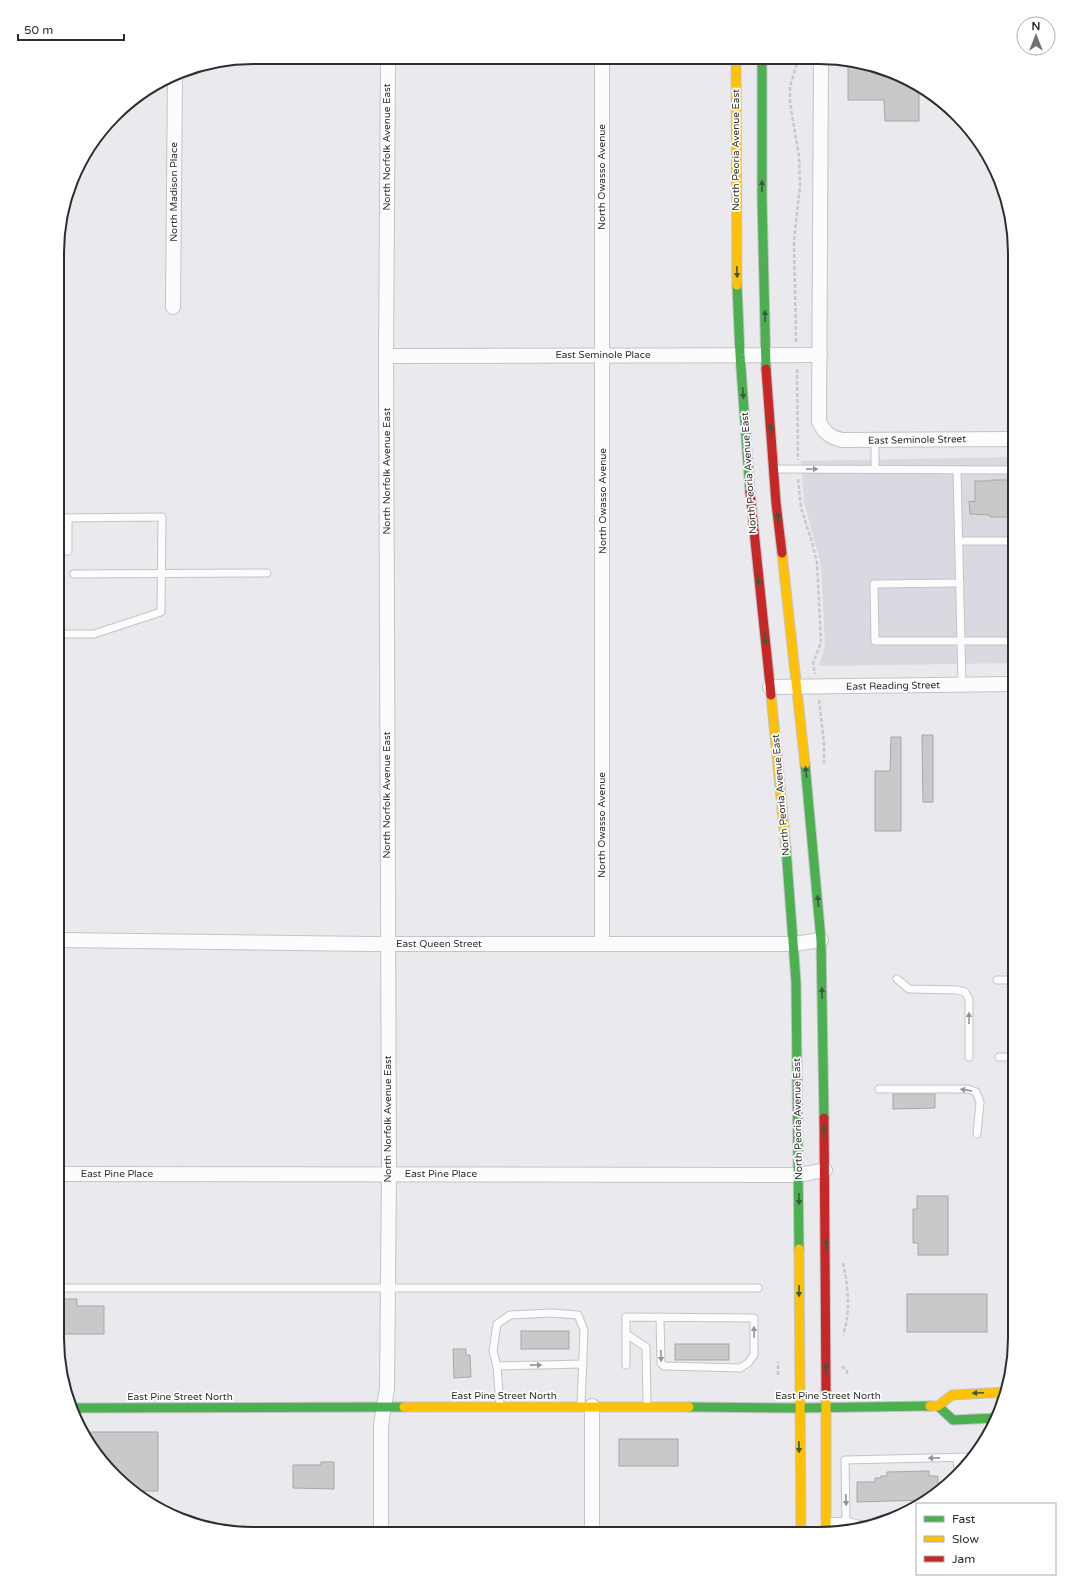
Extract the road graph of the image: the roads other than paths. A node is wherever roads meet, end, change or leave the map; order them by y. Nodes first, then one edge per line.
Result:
1 (388, 64) edge
2 (602, 64) edge
3 (736, 64) edge
4 (762, 64) edge
5 (821, 64) edge
6 (174, 81) edge
7 (173, 307) dead end
8 (740, 354) junction
9 (603, 355) junction
10 (765, 355) junction
11 (820, 355) junction
12 (386, 356) junction
13 (1008, 438) edge
14 (874, 440) junction
15 (773, 469) junction
16 (875, 469) junction
17 (1008, 470) edge
18 (958, 471) junction
19 (64, 518) edge
20 (68, 518) junction
21 (959, 541) junction
22 (1008, 541) edge
23 (64, 551) edge
24 (161, 573) junction
25 (267, 573) dead end
26 (74, 574) dead end
27 (960, 584) junction
28 (64, 634) edge
29 (961, 641) junction
30 (1008, 641) edge
31 (1008, 684) edge
32 (962, 685) junction
33 (770, 687) junction
34 (797, 687) junction
35 (64, 940) edge
36 (821, 940) junction
37 (387, 944) junction
38 (602, 944) junction
39 (794, 944) junction
40 (897, 979) dead end
41 (997, 980) dead end
42 (1008, 980) edge
43 (969, 1057) dead end
44 (999, 1057) dead end
45 (1008, 1057) edge
46 (880, 1089) dead end
47 (977, 1134) dead end
48 (825, 1170) junction
49 (64, 1174) edge
50 (389, 1174) junction
51 (799, 1175) junction
52 (64, 1288) edge
53 (388, 1288) junction
54 (758, 1288) dead end
55 (660, 1317) junction
56 (626, 1334) junction
57 (583, 1364) junction
58 (626, 1365) dead end
59 (496, 1366) junction
60 (1001, 1391) edge
61 (587, 1406) junction
62 (938, 1406) junction
63 (500, 1407) junction
64 (647, 1407) junction
65 (77, 1408) edge
66 (384, 1408) junction
67 (799, 1408) junction
68 (826, 1408) junction
69 (991, 1418) edge
70 (956, 1457) junction
71 (966, 1457) edge
72 (958, 1466) edge
73 (846, 1521) junction
74 (826, 1522) junction
75 (854, 1523) edge
76 (381, 1527) edge
77 (592, 1527) edge
78 (801, 1527) edge
79 (826, 1527) edge

1 - 12 street, North Norfolk Avenue East
2 - 9 street, North Owasso Avenue
3 -> 8 main road, North Peoria Avenue East
10 -> 4 main road
5 - 11 street
6 - 7 street, North Madison Place
8 - 9 street, East Seminole Place
8 - 10 street, East Seminole Place
8 -> 33 main road, North Peoria Avenue East
9 - 12 street, East Seminole Place
9 - 38 street, North Owasso Avenue
10 - 11 street, East Seminole Place
15 -> 10 main road
11 - 14 street, East Seminole Street
12 - 37 street, North Norfolk Avenue East
13 - 14 street, East Seminole Street
14 - 16 lane
15 -> 16 lane
34 -> 15 main road
16 - 18 lane
17 - 18 lane
18 - 21 lane
19 - 20 lane
20 - 23 lane
20 - 24 lane
21 - 22 lane
21 - 27 lane
24 - 25 lane
24 - 26 lane
24 - 28 lane
27 - 29 lane
27 - 29 lane
29 - 30 lane
29 - 32 lane
31 - 32 street, East Reading Street
32 - 34 street, East Reading Street
33 - 34 street, East Reading Street
33 - 39 main road, North Peoria Avenue East
36 -> 34 main road
35 - 37 street, East Queen Street
36 - 39 street, East Queen Street
48 -> 36 main road
37 - 38 street, East Queen Street
37 - 50 street, North Norfolk Avenue East
38 - 39 street, East Queen Street
39 - 51 main road, North Peoria Avenue East
43 -> 40 lane
41 - 42 lane
44 - 45 lane
47 -> 46 lane
48 - 51 street, East Pine Place
68 -> 48 main road
49 - 50 street, East Pine Place
50 - 51 street, East Pine Place
50 - 53 street, North Norfolk Avenue East
51 -> 67 main road, North Peoria Avenue East
52 - 53 lane
53 - 54 lane
53 - 66 street, North Norfolk Avenue East
55 -> 55 lane
55 - 56 lane
56 - 58 lane
56 - 64 lane
59 -> 57 lane
57 - 59 lane
57 - 61 lane
59 - 63 lane
60 -> 62 main road
61 - 63 main road, East Pine Street North
61 - 64 main road, East Pine Street North
61 - 77 street
62 - 68 main road, East Pine Street North
62 - 69 main road
63 - 66 main road, East Pine Street North
64 - 67 main road, East Pine Street North
65 - 66 main road, East Pine Street North
66 - 76 street, North Norfolk Avenue East
67 - 68 main road, East Pine Street North
67 -> 78 main road, North Peoria Avenue East
68 - 74 main road
70 - 71 lane
70 - 72 lane
70 -> 73 lane
73 - 74 lane
73 - 75 lane
74 - 79 main road

